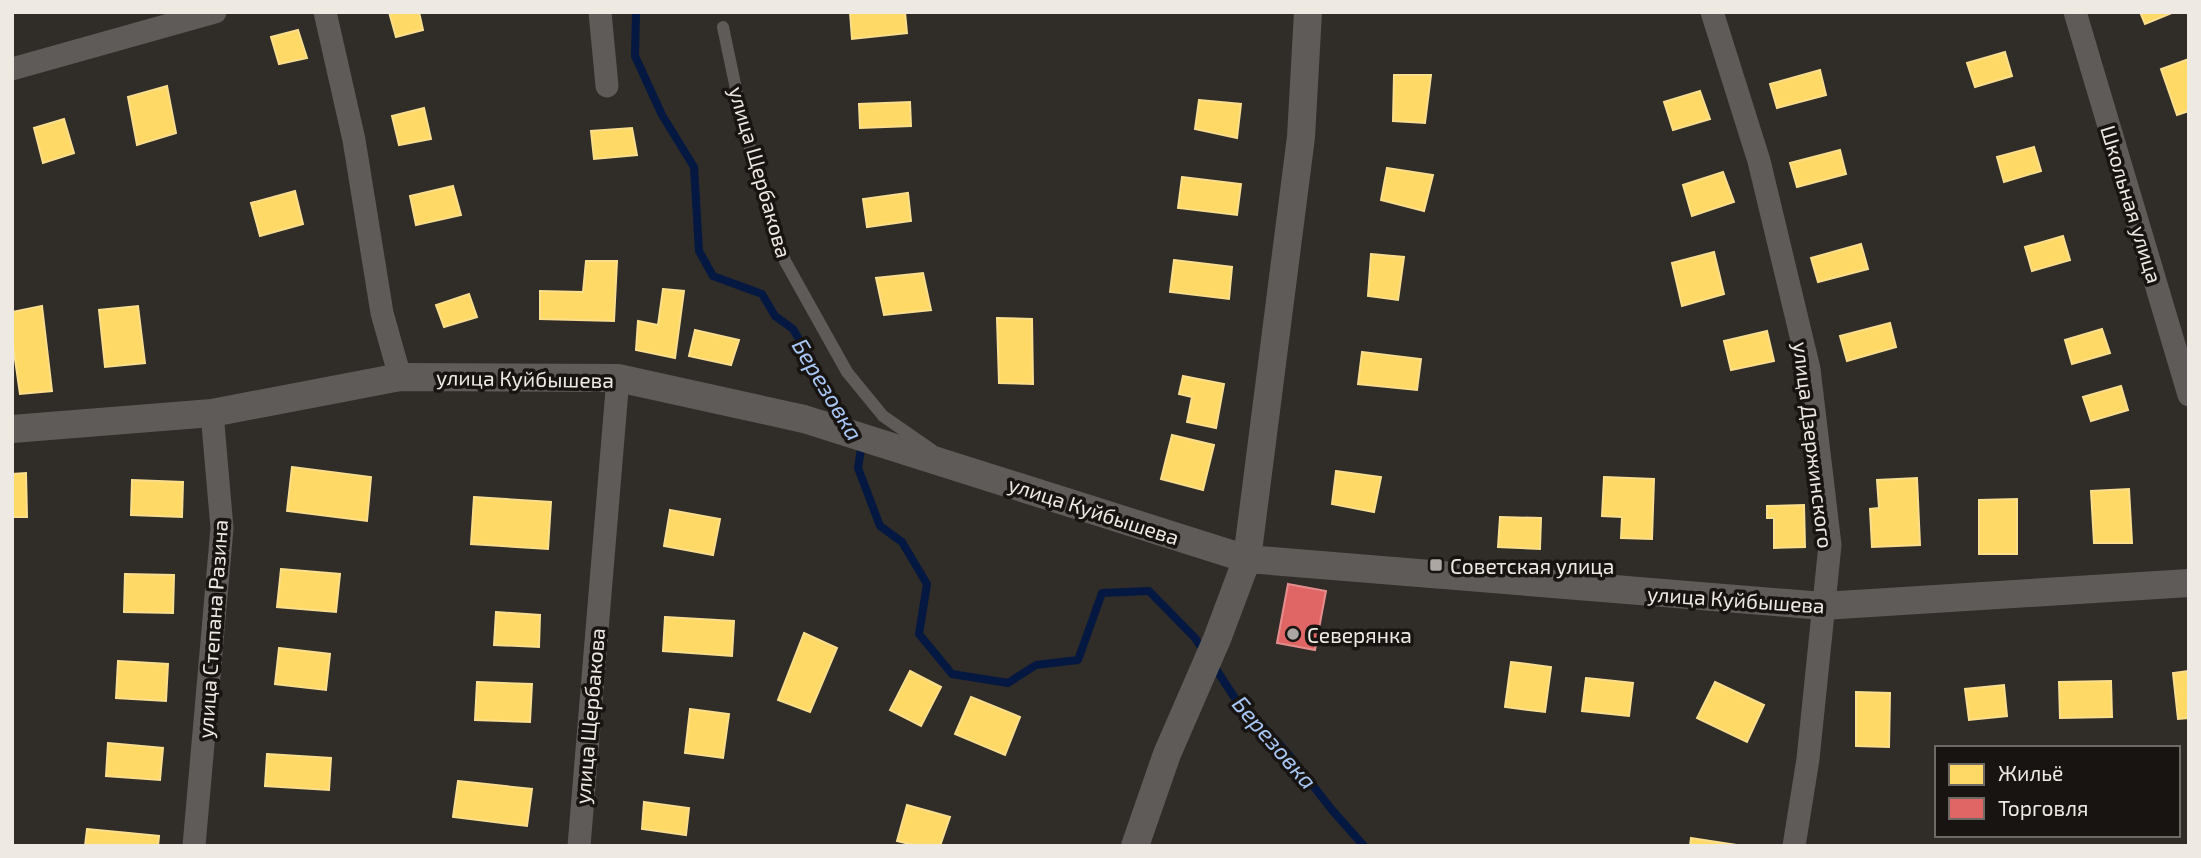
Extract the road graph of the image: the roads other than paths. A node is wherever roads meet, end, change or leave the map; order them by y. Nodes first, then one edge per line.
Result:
1 (215, 12) edge
2 (325, 12) edge
3 (600, 12) edge
4 (1308, 12) edge
5 (1712, 12) edge
6 (2074, 12) edge
7 (723, 27) dead end
8 (12, 69) edge
9 (607, 86) dead end
10 (400, 377) junction
11 (618, 378) junction
12 (2189, 395) edge
13 (212, 413) junction
14 (12, 429) edge
15 (952, 464) junction
16 (1247, 559) junction
17 (2189, 583) edge
18 (1823, 606) junction
19 (194, 846) edge
20 (579, 846) edge
21 (1135, 846) edge
22 (1794, 846) edge

1 - 8 street
2 - 10 street
3 - 9 street
4 - 16 street
5 - 18 street, улица Дзержинского
6 - 12 street, Школьная улица
7 - 15 lane, улица Щербакова
10 - 11 street, улица Куйбышева
10 - 13 street, улица Куйбышева
11 - 15 street, улица Куйбышева
11 - 20 street, улица Щербакова
13 - 14 street, улица Куйбышева
13 - 19 street, улица Степана Разина
15 - 16 street, улица Куйбышева
16 - 18 street, улица Куйбышева
16 - 21 street
17 - 18 street, улица Куйбышева
18 - 22 street, улица Дзержинского

